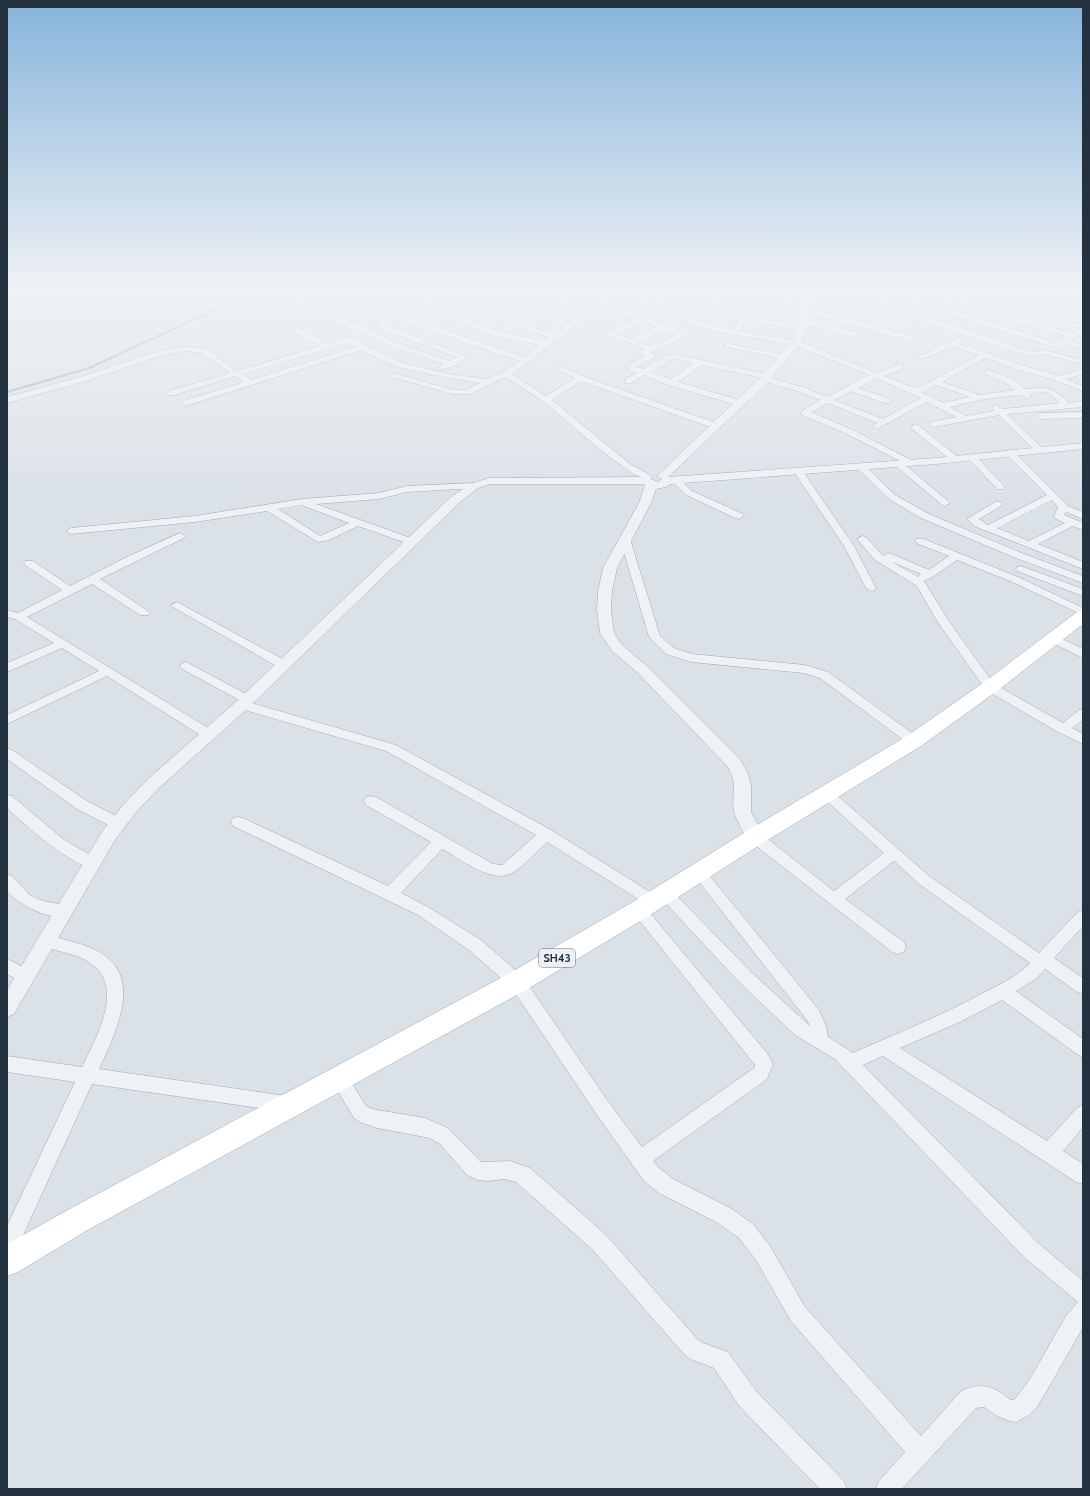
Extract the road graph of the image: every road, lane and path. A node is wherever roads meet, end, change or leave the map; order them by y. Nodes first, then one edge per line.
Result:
1 (136, 362) edge
2 (219, 362) edge
3 (276, 362) edge
4 (314, 362) edge
5 (393, 362) edge
6 (444, 362) edge
7 (455, 362) edge
8 (524, 362) edge
9 (637, 362) edge
10 (660, 362) edge
11 (700, 362) joint
12 (780, 362) edge
13 (862, 362) edge
14 (972, 362) edge
15 (1004, 362) edge
16 (451, 364) junction
17 (900, 367) dead end
18 (561, 368) dead end
19 (1022, 368) junction
20 (989, 372) dead end
21 (1083, 372) edge
22 (433, 373) junction
23 (642, 373) junction
24 (236, 374) junction
25 (507, 374) junction
26 (394, 375) dead end
27 (877, 375) junction
28 (1000, 377) junction
29 (580, 378) junction
30 (766, 378) junction
31 (1059, 379) junction
32 (628, 381) dead end
33 (249, 382) junction
34 (490, 382) junction
35 (672, 382) junction
36 (935, 382) junction
37 (851, 388) junction
38 (1083, 389) edge
39 (915, 391) junction
40 (1023, 392) junction
41 (172, 394) dead end
42 (928, 398) junction
43 (975, 398) junction
44 (7, 400) edge
45 (546, 400) junction
46 (827, 400) junction
47 (887, 402) dead end
48 (186, 403) dead end
49 (740, 403) junction
50 (1083, 404) edge
51 (943, 406) junction
52 (1068, 406) junction
53 (1040, 408) junction
54 (1005, 415) junction
55 (1083, 415) edge
56 (964, 418) junction
57 (934, 424) dead end
58 (716, 426) junction
59 (915, 427) dead end
60 (1083, 446) edge
61 (1038, 450) junction
62 (1010, 453) junction
63 (972, 457) junction
64 (955, 459) junction
65 (905, 463) junction
66 (861, 467) junction
67 (799, 472) junction
68 (658, 480) junction
69 (474, 486) junction
70 (1000, 487) dead end
71 (1053, 496) junction
72 (302, 502) junction
73 (945, 503) dead end
74 (998, 504) dead end
75 (268, 507) junction
76 (1063, 507) junction
77 (739, 516) dead end
78 (1083, 516) edge
79 (358, 522) junction
80 (1072, 523) junction
81 (1083, 527) edge
82 (989, 528) junction
83 (71, 531) dead end
84 (180, 536) dead end
85 (625, 539) junction
86 (862, 539) dead end
87 (920, 541) dead end
88 (412, 542) junction
89 (1030, 544) junction
90 (886, 555) dead end
91 (956, 556) junction
92 (29, 563) dead end
93 (1083, 566) edge
94 (1022, 569) dead end
95 (930, 574) junction
96 (92, 579) junction
97 (1083, 580) edge
98 (917, 582) junction
99 (870, 588) dead end
100 (69, 590) junction
101 (1083, 592) edge
102 (177, 605) dead end
103 (1083, 612) edge
104 (7, 613) edge
105 (144, 613) dead end
106 (1083, 616) edge
107 (19, 617) junction
108 (1054, 639) junction
109 (63, 643) junction
110 (1083, 654) edge
111 (284, 665) junction
112 (186, 666) dead end
113 (7, 668) edge
114 (108, 671) junction
115 (990, 687) junction
116 (245, 702) junction
117 (1083, 713) edge
118 (7, 720) edge
119 (1063, 729) junction
120 (210, 735) junction
121 (1083, 740) edge
122 (914, 741) junction
123 (7, 753) edge
124 (826, 793) junction
125 (7, 800) edge
126 (371, 801) dead end
127 (238, 822) dead end
128 (117, 823) junction
129 (546, 834) junction
130 (755, 836) junction
131 (441, 841) junction
132 (893, 854) junction
133 (92, 863) junction
134 (699, 873) junction
135 (7, 880) edge
136 (390, 894) junction
137 (834, 899) junction
138 (652, 902) junction
139 (64, 911) junction
140 (1080, 925) edge
141 (46, 941) junction
142 (898, 947) dead end
143 (1042, 960) junction
144 (7, 966) edge
145 (25, 976) junction
146 (517, 982) junction
147 (1083, 987) edge
148 (1003, 991) junction
149 (7, 1008) edge
150 (820, 1042) junction
151 (884, 1047) junction
152 (1083, 1049) edge
153 (850, 1062) junction
154 (7, 1064) edge
155 (88, 1074) junction
156 (339, 1078) junction
157 (291, 1105) junction
158 (1083, 1114) edge
159 (1049, 1153) junction
160 (640, 1159) junction
161 (1083, 1175) edge
162 (7, 1248) edge
163 (7, 1261) edge
164 (1083, 1294) edge
165 (1083, 1310) edge
166 (921, 1453) junction
167 (836, 1489) edge
168 (887, 1489) edge

1 - 44 street
2 - 24 street
3 - 24 street
4 - 33 street
5 - 22 street
6 - 16 street
7 - 16 street
8 - 25 street
9 - 23 street
10 - 23 street
11 - 30 street
11 - 35 street
12 - 30 street
13 - 27 street
14 - 36 street
15 - 19 street
16 - 22 street
17 - 27 street
18 - 29 street
19 - 28 street
19 - 31 street
20 - 28 street
21 - 31 street
22 - 34 street
23 - 32 street
23 - 35 street
24 - 33 street
24 - 41 street
25 - 34 street
25 - 45 street
26 - 34 street
27 - 37 street
27 - 39 street
28 - 40 street
29 - 45 street
29 - 58 street
30 - 46 street
30 - 49 street
31 - 38 street
33 - 48 street
35 - 49 street
36 - 39 street
36 - 43 street
37 - 46 street
37 - 47 street
39 - 42 street
40 - 43 street
40 - 52 street
40 - 53 street
42 - 46 street
42 - 51 street
43 - 51 street
43 - 54 street
45 - 68 street
46 - 65 street
49 - 58 street
50 - 52 street
51 - 56 street
52 - 53 street
53 - 54 street
54 - 55 street
54 - 56 street
54 - 61 street
56 - 57 street
58 - 68 street
59 - 64 street
60 - 61 street
61 - 62 street
62 - 63 street
62 - 71 street
63 - 64 street
63 - 70 street
64 - 65 street
65 - 66 street
65 - 73 street
66 - 67 street
66 - 97 street
67 - 68 street
67 - 99 street
68 - 69 street
68 - 77 street
68 - 85 street
69 - 72 street
69 - 88 street
71 - 76 street
71 - 82 street
72 - 75 street
72 - 79 street
74 - 82 street
75 - 79 street
75 - 83 street
76 - 78 street
76 - 80 street
79 - 88 street
80 - 81 street
80 - 89 street
82 - 89 street
84 - 96 street
85 - 122 street
85 - 130 street
86 - 98 street
87 - 91 street
88 - 111 street
89 - 93 street
90 - 95 street
91 - 95 street
91 - 103 street
92 - 100 street
94 - 101 street
95 - 98 street
96 - 100 street
96 - 105 street
98 - 115 street
100 - 107 street
102 - 111 street
104 - 107 street
106 - 108 main road, SH43
107 - 109 street
108 - 110 street
108 - 115 main road, SH43
109 - 113 street
109 - 114 street
111 - 116 street
112 - 116 street
114 - 118 street
114 - 120 street
115 - 119 street
115 - 122 main road, SH43
116 - 120 street
116 - 129 street
117 - 119 street
119 - 121 street
120 - 128 street
122 - 124 main road, SH43
123 - 128 street
124 - 130 main road, SH43
124 - 132 street
125 - 133 street
126 - 131 street
127 - 136 street
128 - 133 street
129 - 131 street
129 - 138 street
130 - 134 main road, SH43
130 - 137 street
131 - 136 street
132 - 137 street
132 - 143 street
133 - 139 street
134 - 138 main road, SH43
134 - 150 street
135 - 139 street
136 - 146 street
137 - 142 street
138 - 146 main road, SH43
138 - 150 street
138 - 160 street
139 - 141 street
140 - 143 street
141 - 145 street
141 - 155 street
143 - 147 street
143 - 148 street
144 - 145 street
145 - 149 street
146 - 156 main road, SH43
146 - 160 street
148 - 151 street
148 - 152 street
150 - 153 street
151 - 153 street
151 - 159 street
153 - 164 street
154 - 155 street
155 - 157 street
155 - 162 street
156 - 157 main road, SH43
156 - 167 street
157 - 163 main road, SH43
158 - 159 street
159 - 161 street
160 - 166 street
165 - 166 street
166 - 168 street

